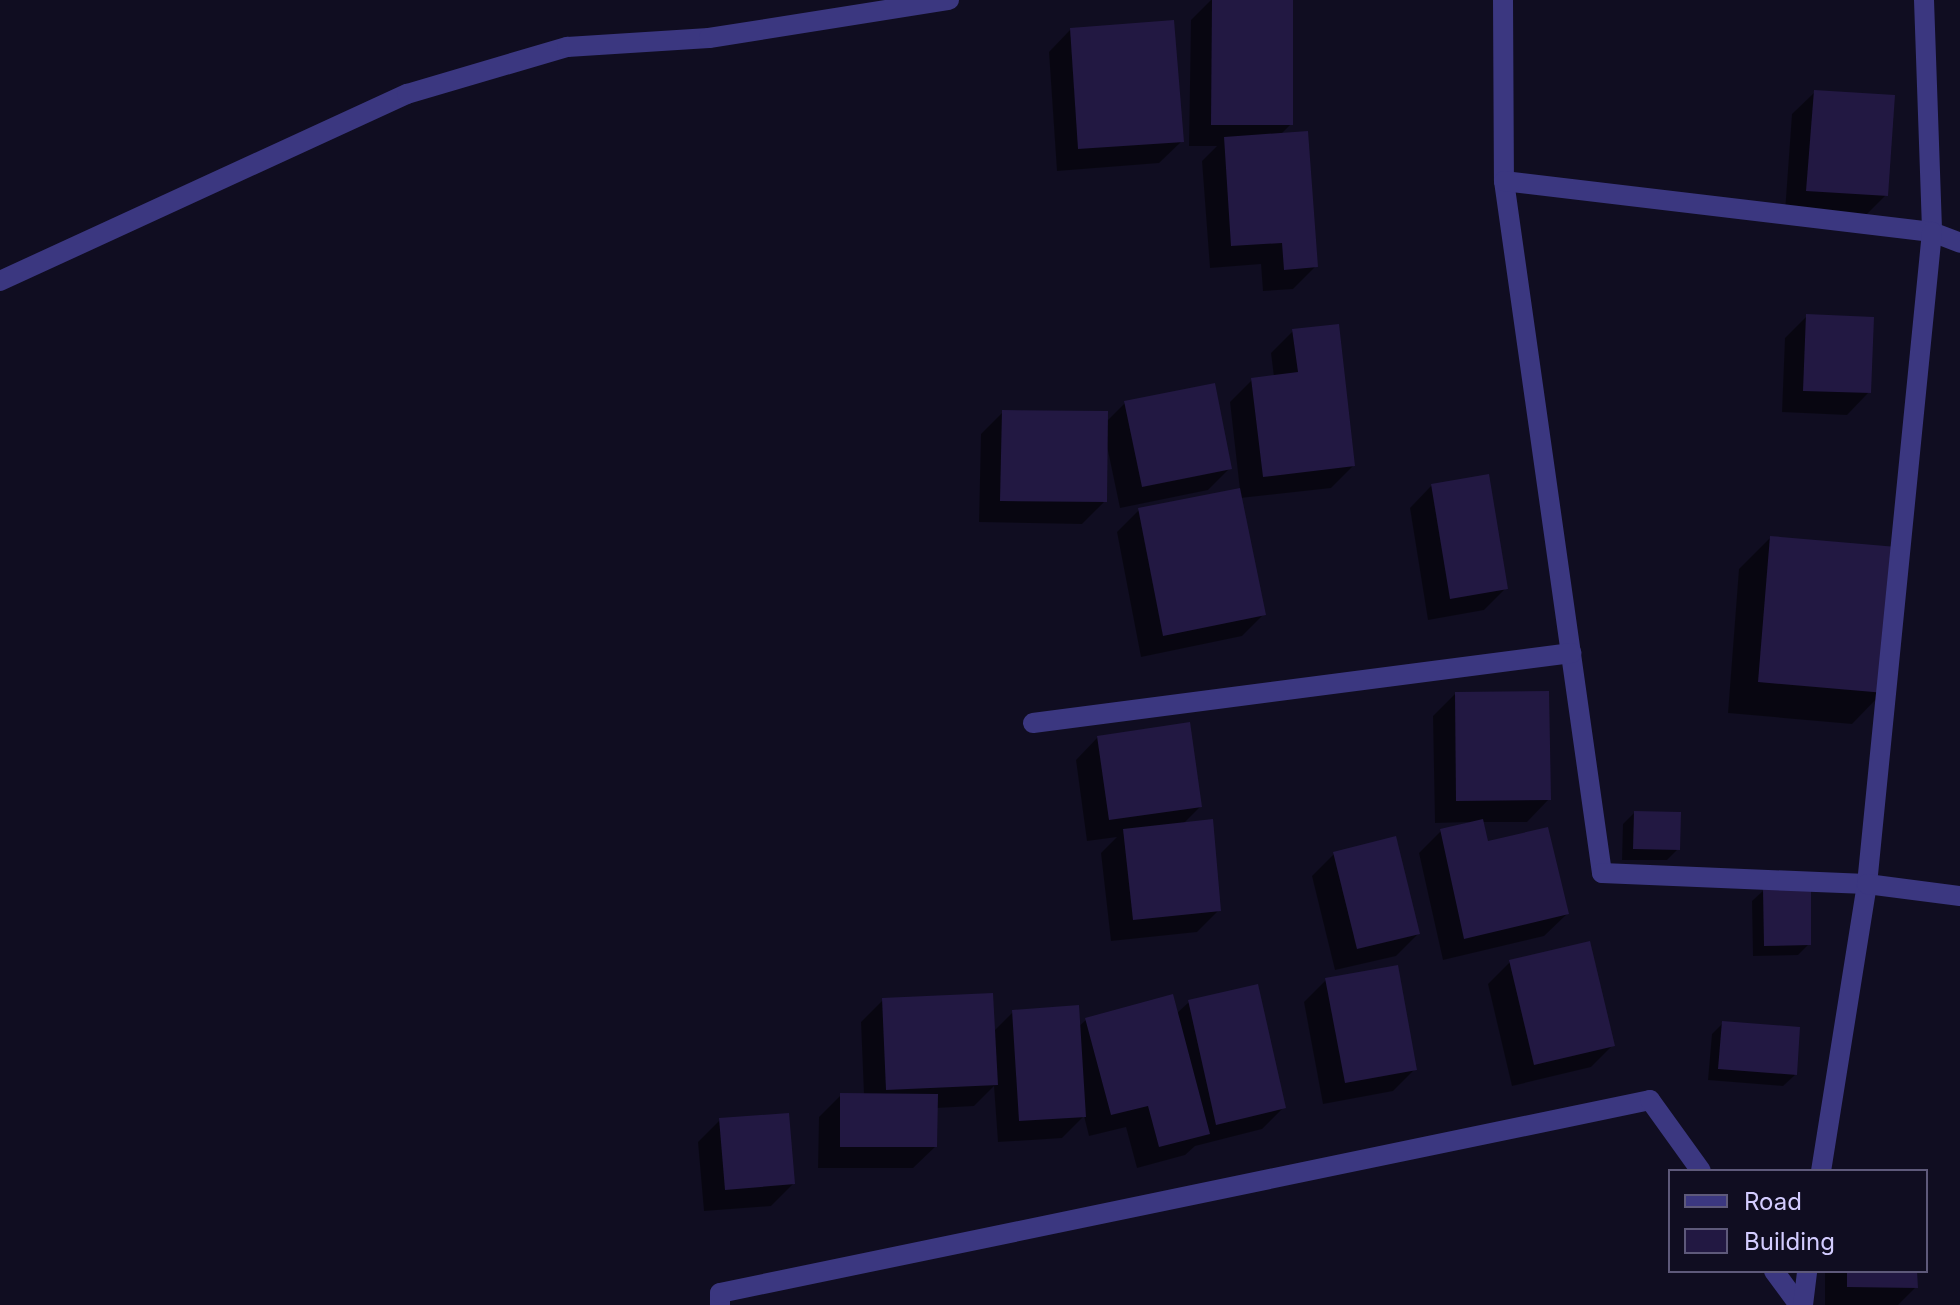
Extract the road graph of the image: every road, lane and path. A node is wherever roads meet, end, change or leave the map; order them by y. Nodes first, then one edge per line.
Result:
1 (949, 0) edge
2 (1503, 0) edge
3 (1924, 0) edge
4 (1504, 181) junction
5 (1932, 232) junction
6 (1960, 243) edge
7 (0, 281) edge
8 (1571, 653) junction
9 (1033, 723) dead end
10 (1867, 884) junction
11 (1960, 896) edge
12 (1700, 1169) edge
13 (1821, 1169) edge
14 (1776, 1273) edge
15 (1807, 1273) edge
16 (720, 1305) edge
17 (1801, 1305) edge

1 - 7 street
2 - 4 street
3 - 5 street
4 - 5 street
4 - 8 street
5 - 6 street
5 - 10 street
8 - 9 street
8 - 10 street
10 - 11 street
10 - 13 street
12 - 16 street
14 - 17 street
15 - 17 street

